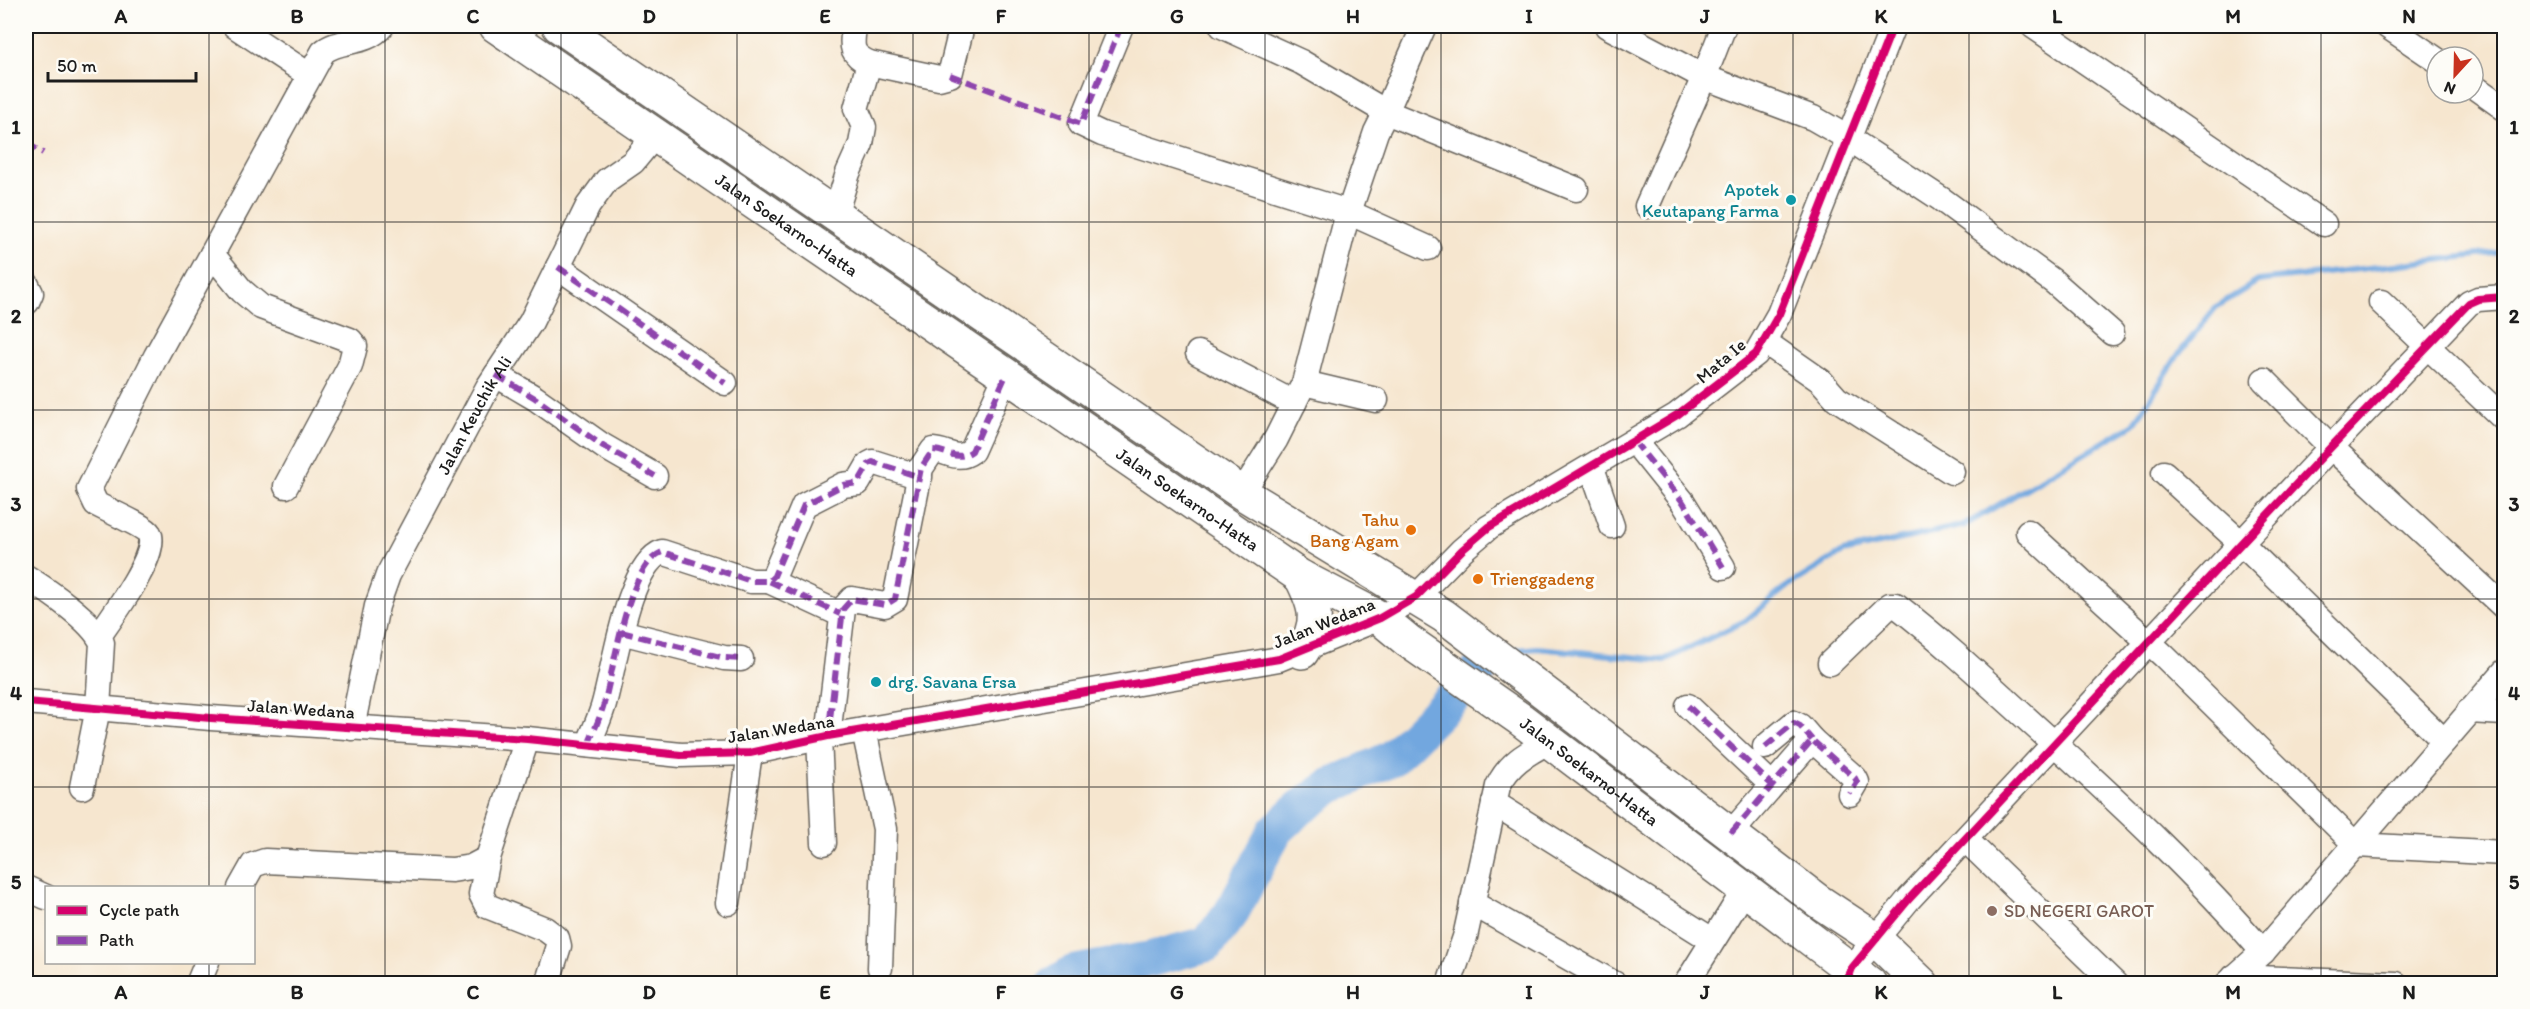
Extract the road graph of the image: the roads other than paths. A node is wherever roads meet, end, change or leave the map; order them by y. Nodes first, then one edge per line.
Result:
1 (235, 26) edge
2 (382, 26) edge
3 (496, 26) edge
4 (561, 26) edge
5 (854, 26) edge
6 (962, 26) edge
7 (1121, 26) edge
8 (1222, 26) edge
9 (1424, 26) edge
10 (1607, 26) edge
11 (1724, 26) edge
12 (1893, 26) edge
13 (2033, 26) edge
14 (2387, 26) edge
15 (2425, 52) edge
16 (869, 63) junction
17 (309, 75) junction
18 (1704, 77) junction
19 (2485, 94) edge
20 (2505, 108) edge
21 (1386, 112) junction
22 (656, 135) junction
23 (1848, 138) junction
24 (1576, 189) dead end
25 (1647, 206) dead end
26 (1348, 212) junction
27 (835, 215) junction
28 (2324, 224) dead end
29 (1428, 248) dead end
30 (212, 254) junction
31 (558, 267) junction
32 (2505, 297) edge
33 (2381, 302) dead end
34 (2112, 333) dead end
35 (1765, 342) junction
36 (2428, 348) junction
37 (1198, 353) dead end
38 (496, 375) junction
39 (1006, 375) junction
40 (2264, 380) dead end
41 (725, 383) dead end
42 (1299, 393) junction
43 (1376, 400) dead end
44 (2505, 420) edge
45 (1634, 441) junction
46 (2331, 447) junction
47 (1592, 468) junction
48 (1952, 472) dead end
49 (2164, 473) dead end
50 (655, 476) dead end
51 (920, 477) junction
52 (286, 486) dead end
53 (1242, 493) junction
54 (1612, 526) dead end
55 (2028, 531) dead end
56 (2242, 544) junction
57 (1724, 567) dead end
58 (26, 577) edge
59 (1301, 577) junction
60 (769, 581) junction
61 (1416, 597) junction
62 (2505, 607) edge
63 (840, 614) junction
64 (1380, 618) junction
65 (621, 632) junction
66 (99, 636) junction
67 (2150, 643) junction
68 (1302, 652) junction
69 (741, 658) dead end
70 (1830, 663) dead end
71 (2505, 672) edge
72 (26, 702) edge
73 (1688, 706) dead end
74 (98, 708) junction
75 (2469, 711) junction
76 (2505, 713) edge
77 (352, 728) junction
78 (864, 730) junction
79 (824, 737) junction
80 (527, 739) junction
81 (1812, 740) junction
82 (2444, 741) junction
83 (1548, 742) junction
84 (2055, 745) junction
85 (588, 746) junction
86 (1765, 747) dead end
87 (750, 753) junction
88 (1771, 784) junction
89 (82, 787) dead end
90 (1850, 794) dead end
91 (1494, 803) junction
92 (1731, 832) junction
93 (1966, 840) junction
94 (824, 843) dead end
95 (2356, 845) junction
96 (2505, 853) edge
97 (488, 858) junction
98 (241, 886) edge
99 (26, 888) edge
100 (1744, 891) junction
101 (45, 897) edge
102 (728, 903) dead end
103 (1472, 903) junction
104 (1874, 939) junction
105 (1712, 940) junction
106 (2263, 952) junction
107 (207, 964) edge
108 (880, 968) dead end
109 (1856, 978) edge
110 (2231, 980) edge
111 (1613, 983) edge
112 (198, 984) edge
113 (547, 984) edge
114 (1449, 984) edge
115 (1686, 984) edge
116 (1922, 984) edge
117 (2115, 984) edge
118 (2396, 984) edge

1 - 17 street
2 - 17 street
3 - 22 highway, Jalan Soekarno-Hatta
4 - 27 highway, Jalan Soekarno-Hatta
5 - 16 street
6 - 16 street
7 - 26 street
8 - 21 street
9 - 21 street
10 - 18 street
11 - 18 street
12 - 23 street, Mata Ie
13 - 28 street
14 - 15 street
16 - 27 street
17 - 30 street
18 - 23 street
18 - 25 street
19 - 20 street
21 - 24 street
21 - 26 street
22 - 31 street, Jalan Keuchik Ali
22 - 39 highway, Jalan Soekarno-Hatta
23 - 34 street
23 - 35 street, Mata Ie
26 - 29 street
26 - 42 street
27 - 53 highway, Jalan Soekarno-Hatta
30 - 52 street
30 - 66 street
31 - 38 street, Jalan Keuchik Ali
31 - 41 street
32 - 36 street
33 - 36 street
35 - 45 street, Mata Ie
35 - 48 street
36 - 44 street
36 - 46 street
37 - 42 street
38 - 50 street
38 - 77 street, Jalan Keuchik Ali
39 - 51 street
39 - 59 highway, Jalan Soekarno-Hatta
40 - 46 street
42 - 43 street
42 - 53 street
45 - 47 street, Mata Ie
45 - 57 street
46 - 56 street
46 - 62 street
47 - 54 street
47 - 61 street, Mata Ie
49 - 56 street
51 - 60 street
51 - 63 street
53 - 61 highway, Jalan Soekarno-Hatta
55 - 67 street
56 - 67 street
56 - 82 street
58 - 66 street
59 - 64 highway, Jalan Soekarno-Hatta
59 - 68 highway
60 - 63 street
60 - 65 street
61 - 64 street, Jalan Wedana
61 - 92 highway, Jalan Soekarno-Hatta
63 - 79 street
64 - 68 street, Jalan Wedana
64 - 83 highway, Jalan Soekarno-Hatta
65 - 69 street
65 - 85 street
66 - 74 street
67 - 84 street
67 - 95 street
68 - 78 street, Jalan Wedana
70 - 84 street
71 - 75 street
72 - 74 street, Jalan Wedana
73 - 88 street
74 - 77 street, Jalan Wedana
74 - 89 street
75 - 76 street
75 - 82 street
77 - 80 street, Jalan Wedana
78 - 79 street, Jalan Wedana
78 - 108 street
79 - 87 street, Jalan Wedana
79 - 94 street
80 - 85 street, Jalan Wedana
80 - 97 street
81 - 86 street
81 - 88 street
81 - 90 street
82 - 95 street
83 - 91 street
83 - 100 highway, Jalan Soekarno-Hatta
84 - 93 street
84 - 106 street
85 - 87 street, Jalan Wedana
87 - 102 street
88 - 92 street
91 - 103 street
91 - 105 street
92 - 104 highway, Jalan Soekarno-Hatta
93 - 104 street
93 - 117 street
95 - 96 street
95 - 106 street
97 - 98 street
97 - 113 street
99 - 101 street
100 - 105 street
100 - 109 highway, Jalan Soekarno-Hatta
103 - 111 street
103 - 114 street
104 - 109 street
104 - 116 highway, Jalan Soekarno-Hatta
105 - 115 street
106 - 110 street
107 - 112 street
110 - 118 street

